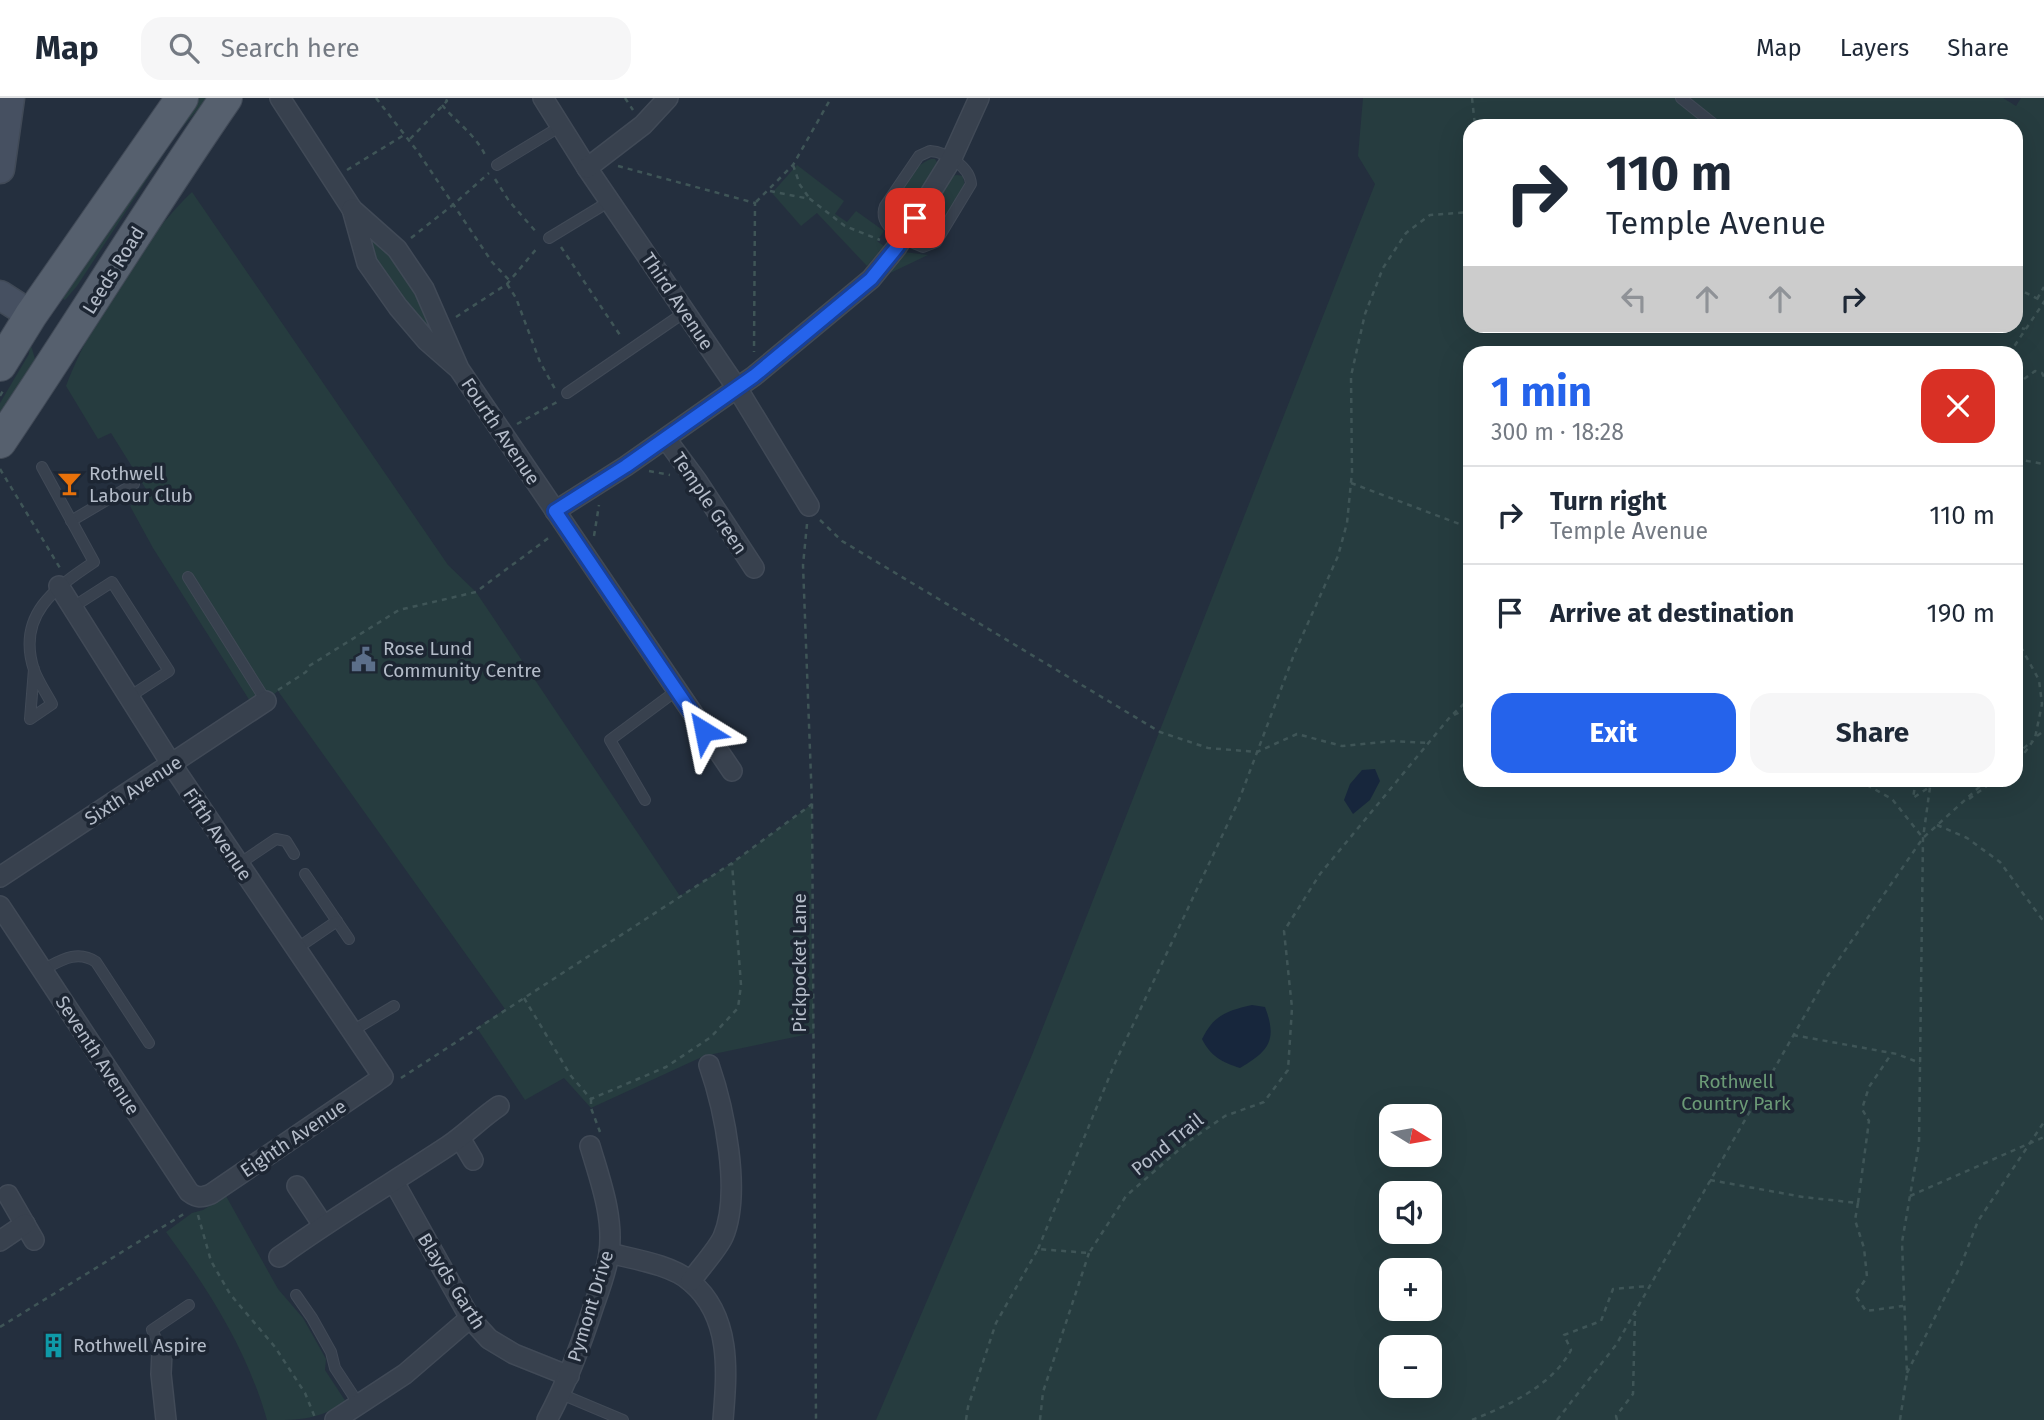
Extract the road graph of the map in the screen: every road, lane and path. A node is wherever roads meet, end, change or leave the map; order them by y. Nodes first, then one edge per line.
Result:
1 (10, 98) edge
2 (182, 98) edge
3 (226, 98) edge
4 (280, 98) edge
5 (376, 98) edge
6 (445, 98) edge
7 (543, 98) edge
8 (668, 98) edge
9 (831, 98) edge
10 (979, 98) edge
11 (1472, 98) edge
12 (1681, 98) edge
13 (442, 105) junction
14 (1474, 119) edge
15 (1707, 119) edge
16 (561, 127) junction
17 (404, 135) junction
18 (408, 140) junction
19 (951, 160) junction
20 (593, 164) junction
21 (793, 165) junction
22 (494, 168) junction
23 (0, 169) edge
24 (332, 179) junction
25 (770, 191) junction
26 (810, 199) junction
27 (610, 201) junction
28 (755, 203) junction
29 (454, 204) junction
30 (352, 209) junction
31 (1463, 213) edge
32 (552, 237) joint
33 (900, 242) junction
34 (397, 249) junction
35 (509, 283) junction
36 (2044, 287) edge
37 (2023, 292) edge
38 (0, 295) edge
39 (2037, 299) junction
40 (2044, 302) edge
41 (91, 305) junction
42 (685, 312) junction
43 (31, 316) junction
44 (442, 326) junction
45 (2025, 329) joint
46 (2023, 332) edge
47 (630, 350) junction
48 (0, 365) edge
49 (459, 369) junction
50 (48, 372) junction
51 (754, 376) junction
52 (2044, 377) edge
53 (2023, 380) edge
54 (737, 388) junction
55 (564, 396) junction
56 (501, 431) junction
57 (666, 439) junction
58 (0, 442) edge
59 (2023, 460) edge
60 (2044, 464) edge
61 (626, 466) junction
62 (42, 467) dead end
63 (0, 469) edge
64 (602, 481) junction
65 (697, 481) junction
66 (1351, 483) junction
67 (134, 484) dead end
68 (809, 506) junction
69 (560, 518) junction
70 (71, 521) junction
71 (1463, 525) edge
72 (590, 561) junction
73 (754, 568) dead end
74 (188, 578) dead end
75 (64, 582) junction
76 (73, 607) junction
77 (2023, 651) edge
78 (34, 669) dead end
79 (676, 691) junction
80 (129, 697) junction
81 (266, 701) junction
82 (1463, 705) edge
83 (1463, 710) edge
84 (1450, 717) junction
85 (2044, 731) edge
86 (2035, 738) junction
87 (1428, 743) junction
88 (2023, 749) edge
89 (1257, 752) junction
90 (2023, 755) edge
91 (172, 765) junction
92 (732, 771) dead end
93 (1871, 787) edge
94 (1915, 787) edge
95 (1930, 787) joint
96 (1979, 787) edge
97 (1985, 787) edge
98 (645, 800) dead end
99 (812, 804) junction
100 (1959, 806) junction
101 (1937, 825) junction
102 (1923, 838) junction
103 (294, 854) dead end
104 (239, 863) junction
105 (732, 863) junction
106 (305, 874) dead end
107 (0, 877) edge
108 (0, 906) edge
109 (337, 921) junction
110 (2044, 922) edge
111 (349, 939) dead end
112 (296, 949) junction
113 (42, 970) junction
114 (524, 998) junction
115 (394, 1006) dead end
116 (352, 1031) junction
117 (1793, 1035) junction
118 (149, 1043) dead end
119 (1892, 1054) junction
120 (1920, 1063) junction
121 (709, 1065) dead end
122 (383, 1077) junction
123 (737, 1082) dead end
124 (717, 1089) junction
125 (590, 1098) junction
126 (499, 1106) dead end
127 (2044, 1122) edge
128 (2044, 1137) edge
129 (460, 1138) junction
130 (2027, 1145) junction
131 (590, 1146) joint
132 (473, 1160) dead end
133 (1710, 1180) junction
134 (394, 1182) junction
135 (297, 1186) dead end
136 (8, 1195) dead end
137 (1910, 1196) junction
138 (199, 1197) junction
139 (1858, 1203) junction
140 (323, 1225) junction
141 (0, 1241) edge
142 (1038, 1249) junction
143 (609, 1253) junction
144 (1089, 1254) junction
145 (279, 1257) dead end
146 (691, 1281) junction
147 (1649, 1286) junction
148 (296, 1295) dead end
149 (189, 1305) dead end
150 (1905, 1306) junction
151 (1636, 1310) junction
152 (470, 1318) junction
153 (0, 1326) edge
154 (162, 1351) joint
155 (1907, 1374) junction
156 (565, 1385) junction
157 (360, 1406) junction
158 (166, 1420) edge
159 (316, 1420) edge
160 (335, 1420) edge
161 (547, 1420) edge
162 (623, 1420) edge
163 (723, 1420) edge
164 (817, 1420) edge
165 (966, 1420) edge
166 (1040, 1420) edge
167 (1472, 1420) edge
168 (1557, 1420) edge
169 (1617, 1420) edge
170 (1899, 1420) edge

1 - 23 street
2 - 43 main road, Leeds Road
3 - 41 main road, Leeds Road
4 - 24 street, Fourth Avenue
5 - 17 path
6 - 13 path
7 - 16 street, Third Avenue
8 - 20 street
9 - 21 path
10 - 19 street
11 - 14 path
12 - 15 lane
13 - 18 path
13 - 22 path
16 - 20 street, Third Avenue
16 - 22 lane
17 - 18 path
17 - 24 path
18 - 29 path
19 - 33 street
19 - 33 lane
19 - 33 lane
20 - 27 street, Third Avenue
20 - 28 path
21 - 25 path
21 - 26 path
22 - 29 path
22 - 35 path
24 - 30 street, Fourth Avenue
25 - 26 path
25 - 28 path
26 - 33 path
27 - 32 lane
27 - 42 street, Third Avenue
28 - 51 path
29 - 34 path
29 - 35 path
30 - 34 street, Fourth Avenue
30 - 49 street, Fourth Avenue
31 - 66 path
32 - 47 path
33 - 51 street
34 - 44 street, Fourth Avenue
35 - 44 path
35 - 55 path
36 - 39 path
37 - 39 path
38 - 43 street
39 - 40 path
40 - 45 path
41 - 43 main road
41 - 50 main road, Leeds Road
42 - 47 lane
42 - 54 street, Third Avenue
43 - 48 main road, Leeds Road
43 - 50 main road
44 - 49 street, Fourth Avenue
45 - 46 path
47 - 55 lane
49 - 56 street, Fourth Avenue
50 - 58 main road, Leeds Road
51 - 54 street
52 - 53 path
54 - 57 street
54 - 68 street, Third Avenue
55 - 56 path
56 - 69 street, Fourth Avenue
57 - 61 street
57 - 65 street, Temple Green
59 - 60 path
61 - 64 street
61 - 65 path
62 - 70 lane
63 - 75 path
64 - 69 street
64 - 72 path
65 - 73 street, Temple Green
66 - 71 path
66 - 89 path
67 - 70 lane
68 - 89 path
68 - 99 path, Pickpocket Lane
69 - 72 street, Fourth Avenue
69 - 81 path
70 - 75 lane
72 - 79 street, Fourth Avenue
74 - 81 lane
75 - 76 street, Fifth Avenue
75 - 78 lane
76 - 80 street, Fifth Avenue
76 - 80 lane
77 - 86 path
79 - 92 street, Fourth Avenue
79 - 98 lane
80 - 91 street, Fifth Avenue
81 - 91 street, Sixth Avenue
82 - 84 path, Pond Trail
83 - 84 path
84 - 87 path, Pond Trail
85 - 86 path
86 - 88 path
86 - 90 path
87 - 89 path
87 - 144 path, Pond Trail
89 - 142 path
91 - 104 street, Fifth Avenue
91 - 107 street, Sixth Avenue
93 - 102 path
94 - 95 path
95 - 102 path
96 - 100 path
97 - 100 path
99 - 105 path
99 - 164 path, Pickpocket Lane
100 - 101 path
101 - 102 path
101 - 110 path
102 - 117 path
102 - 120 path
103 - 104 lane
104 - 112 street, Fifth Avenue
105 - 114 path
105 - 125 path
106 - 109 lane
108 - 113 street, Seventh Avenue
109 - 111 lane
109 - 112 lane
112 - 116 street, Fifth Avenue
113 - 118 lane
113 - 138 street, Seventh Avenue
114 - 122 path
114 - 125 path
115 - 116 lane
116 - 122 street, Fifth Avenue
117 - 119 path
117 - 133 path
119 - 120 path
119 - 139 path
120 - 137 path
121 - 124 street
122 - 138 street, Eighth Avenue
123 - 124 street
124 - 146 street
125 - 131 path
126 - 129 street
127 - 130 path
128 - 130 path
129 - 132 street
129 - 134 street
130 - 137 path
130 - 155 path
131 - 143 street, Pymont Drive
133 - 139 path
133 - 147 path
134 - 140 street
134 - 152 street, Blayds Garth
135 - 140 street
136 - 141 street
137 - 150 path
138 - 153 path
138 - 159 path
139 - 150 path
140 - 145 street
142 - 144 path
142 - 165 path
143 - 146 street
143 - 156 street, Pymont Drive
144 - 166 path, Pond Trail
146 - 163 street
147 - 151 path
147 - 167 path
148 - 157 lane
149 - 154 lane
150 - 155 path
151 - 168 path
151 - 169 path
152 - 156 street, Blayds Garth
152 - 157 street
154 - 158 street
155 - 170 path
156 - 161 street, Pymont Drive
156 - 162 lane
157 - 160 street

